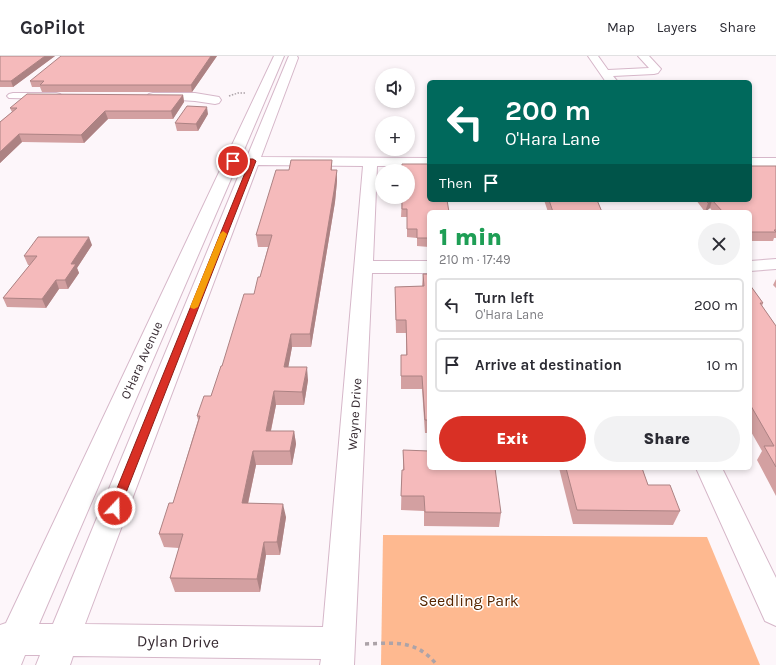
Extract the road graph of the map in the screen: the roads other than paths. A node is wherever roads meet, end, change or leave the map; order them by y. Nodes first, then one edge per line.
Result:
1 (279, 56) edge
2 (293, 56) edge
3 (593, 56) edge
4 (643, 56) edge
5 (629, 61) dead end
6 (639, 72) junction
7 (605, 73) junction
8 (610, 80) edge
9 (24, 87) dead end
10 (70, 96) edge
11 (140, 96) edge
12 (215, 100) road end
13 (243, 161) junction
14 (370, 162) junction
15 (427, 162) edge
16 (752, 162) edge
17 (776, 162) edge
18 (776, 264) edge
19 (752, 266) edge
20 (363, 267) junction
21 (427, 267) edge
22 (710, 470) edge
23 (776, 611) edge
24 (7, 648) edge
25 (58, 652) edge
26 (338, 654) edge

1 - 13 street, O'Hara Avenue
2 - 13 street, O'Hara Avenue
3 - 7 street
4 - 6 street
5 - 6 street
6 - 7 street
7 - 8 street
9 - 10 street
11 - 12 street
13 - 14 street
13 - 24 street, O'Hara Avenue
13 - 25 street, O'Hara Avenue
14 - 15 street
14 - 20 street, Wayne Drive
16 - 17 street
18 - 19 street
20 - 21 street
20 - 26 street, Wayne Drive
22 - 23 street
24 - 25 street, Dylan Drive
25 - 26 street, Dylan Drive

